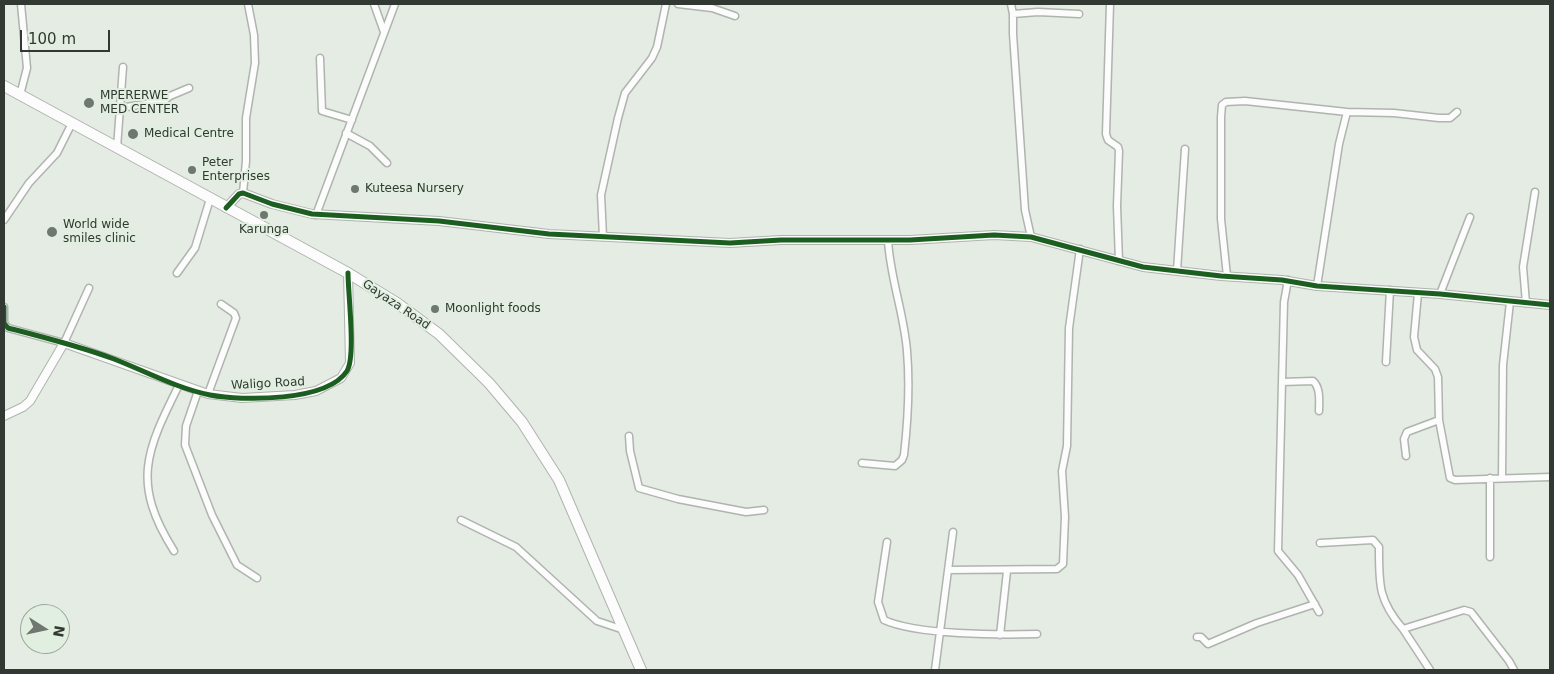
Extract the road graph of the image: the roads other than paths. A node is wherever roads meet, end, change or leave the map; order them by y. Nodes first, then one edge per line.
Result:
1 (21, 4) edge
2 (248, 4) edge
3 (374, 4) edge
4 (395, 4) edge
5 (666, 4) edge
6 (678, 4) edge
7 (1011, 4) edge
8 (1110, 4) edge
9 (1013, 14) junction
10 (1079, 14) dead end
11 (735, 16) dead end
12 (384, 32) junction
13 (320, 58) dead end
14 (123, 67) dead end
15 (4, 86) edge
16 (189, 88) dead end
17 (20, 95) junction
18 (120, 108) junction
19 (1347, 112) junction
20 (1457, 112) dead end
21 (352, 120) junction
22 (72, 123) junction
23 (346, 134) junction
24 (117, 148) junction
25 (1185, 149) dead end
26 (387, 163) dead end
27 (1535, 192) dead end
28 (243, 193) junction
29 (210, 199) junction
30 (4, 208) edge
31 (226, 208) junction
32 (12, 209) junction
33 (316, 215) junction
34 (1470, 217) dead end
35 (4, 220) edge
36 (602, 237) junction
37 (1031, 237) junction
38 (888, 240) junction
39 (1080, 249) junction
40 (1119, 261) junction
41 (1177, 271) junction
42 (348, 273) junction
43 (177, 274) dead end
44 (1227, 276) junction
45 (1288, 280) junction
46 (1317, 286) junction
47 (89, 288) dead end
48 (1390, 290) junction
49 (1418, 293) junction
50 (1440, 294) junction
51 (1510, 302) junction
52 (1526, 303) junction
53 (221, 304) dead end
54 (1550, 306) edge
55 (4, 307) edge
56 (64, 343) junction
57 (1386, 362) dead end
58 (1282, 382) junction
59 (179, 385) junction
60 (198, 391) junction
61 (208, 394) junction
62 (1319, 411) dead end
63 (4, 416) edge
64 (1439, 420) junction
65 (630, 436) dead end
66 (1406, 456) dead end
67 (862, 463) dead end
68 (1550, 477) edge
69 (1490, 478) junction
70 (1502, 478) junction
71 (764, 510) dead end
72 (461, 520) dead end
73 (953, 532) dead end
74 (887, 542) dead end
75 (1320, 543) dead end
76 (174, 551) dead end
77 (1490, 557) dead end
78 (948, 570) junction
79 (1007, 570) junction
80 (257, 578) dead end
81 (1315, 604) junction
82 (1319, 612) dead end
83 (1403, 629) junction
84 (624, 630) junction
85 (940, 630) junction
86 (1037, 634) dead end
87 (1000, 635) junction
88 (1197, 637) dead end
89 (641, 670) edge
90 (935, 670) edge
91 (1430, 670) edge
92 (1514, 670) edge

1 - 17 street
2 - 28 street
3 - 12 street
4 - 12 street
5 - 36 street
6 - 11 street
7 - 9 street
8 - 40 street
9 - 10 street
9 - 37 street
12 - 21 street
13 - 21 street
14 - 18 street
15 - 17 main road, Gayaza Road
16 - 18 street
17 - 22 main road, Gayaza Road
18 - 24 street
19 - 20 street
19 - 44 street
19 - 46 street
21 - 23 street
22 - 24 main road, Gayaza Road
22 - 32 street
23 - 26 street
23 - 33 street
24 - 29 main road, Gayaza Road
25 - 41 street
27 - 52 street
28 - 31 street
28 - 33 street
29 - 31 main road, Gayaza Road
29 - 43 street
30 - 32 street
31 - 42 main road, Gayaza Road
32 - 35 street
33 - 36 street
34 - 50 street
36 - 38 street
37 - 38 street
37 - 39 street
38 - 67 street
39 - 40 street
39 - 79 street
40 - 41 street
41 - 44 street
42 - 61 street, Waligo Road
42 - 84 main road, Gayaza Road
44 - 45 street
45 - 46 street
45 - 58 street
46 - 48 street
47 - 56 street
48 - 49 street
48 - 57 street
49 - 50 street
49 - 64 street
50 - 51 street
51 - 52 street
51 - 70 street
52 - 54 street
53 - 61 street
55 - 56 street
56 - 59 street, Waligo Road
56 - 63 street
58 - 62 street
58 - 81 street
59 - 60 street, Waligo Road
59 - 76 street
60 - 61 street, Waligo Road
60 - 80 street
64 - 66 street
64 - 69 street
65 - 71 street
68 - 70 street
69 - 70 street
69 - 77 street
72 - 84 street
73 - 78 street
74 - 85 street
75 - 83 street
78 - 79 street
78 - 85 street
79 - 87 street
81 - 82 street
81 - 88 street
83 - 91 street
83 - 92 street
84 - 89 main road, Gayaza Road
85 - 87 street
85 - 90 street
86 - 87 street

